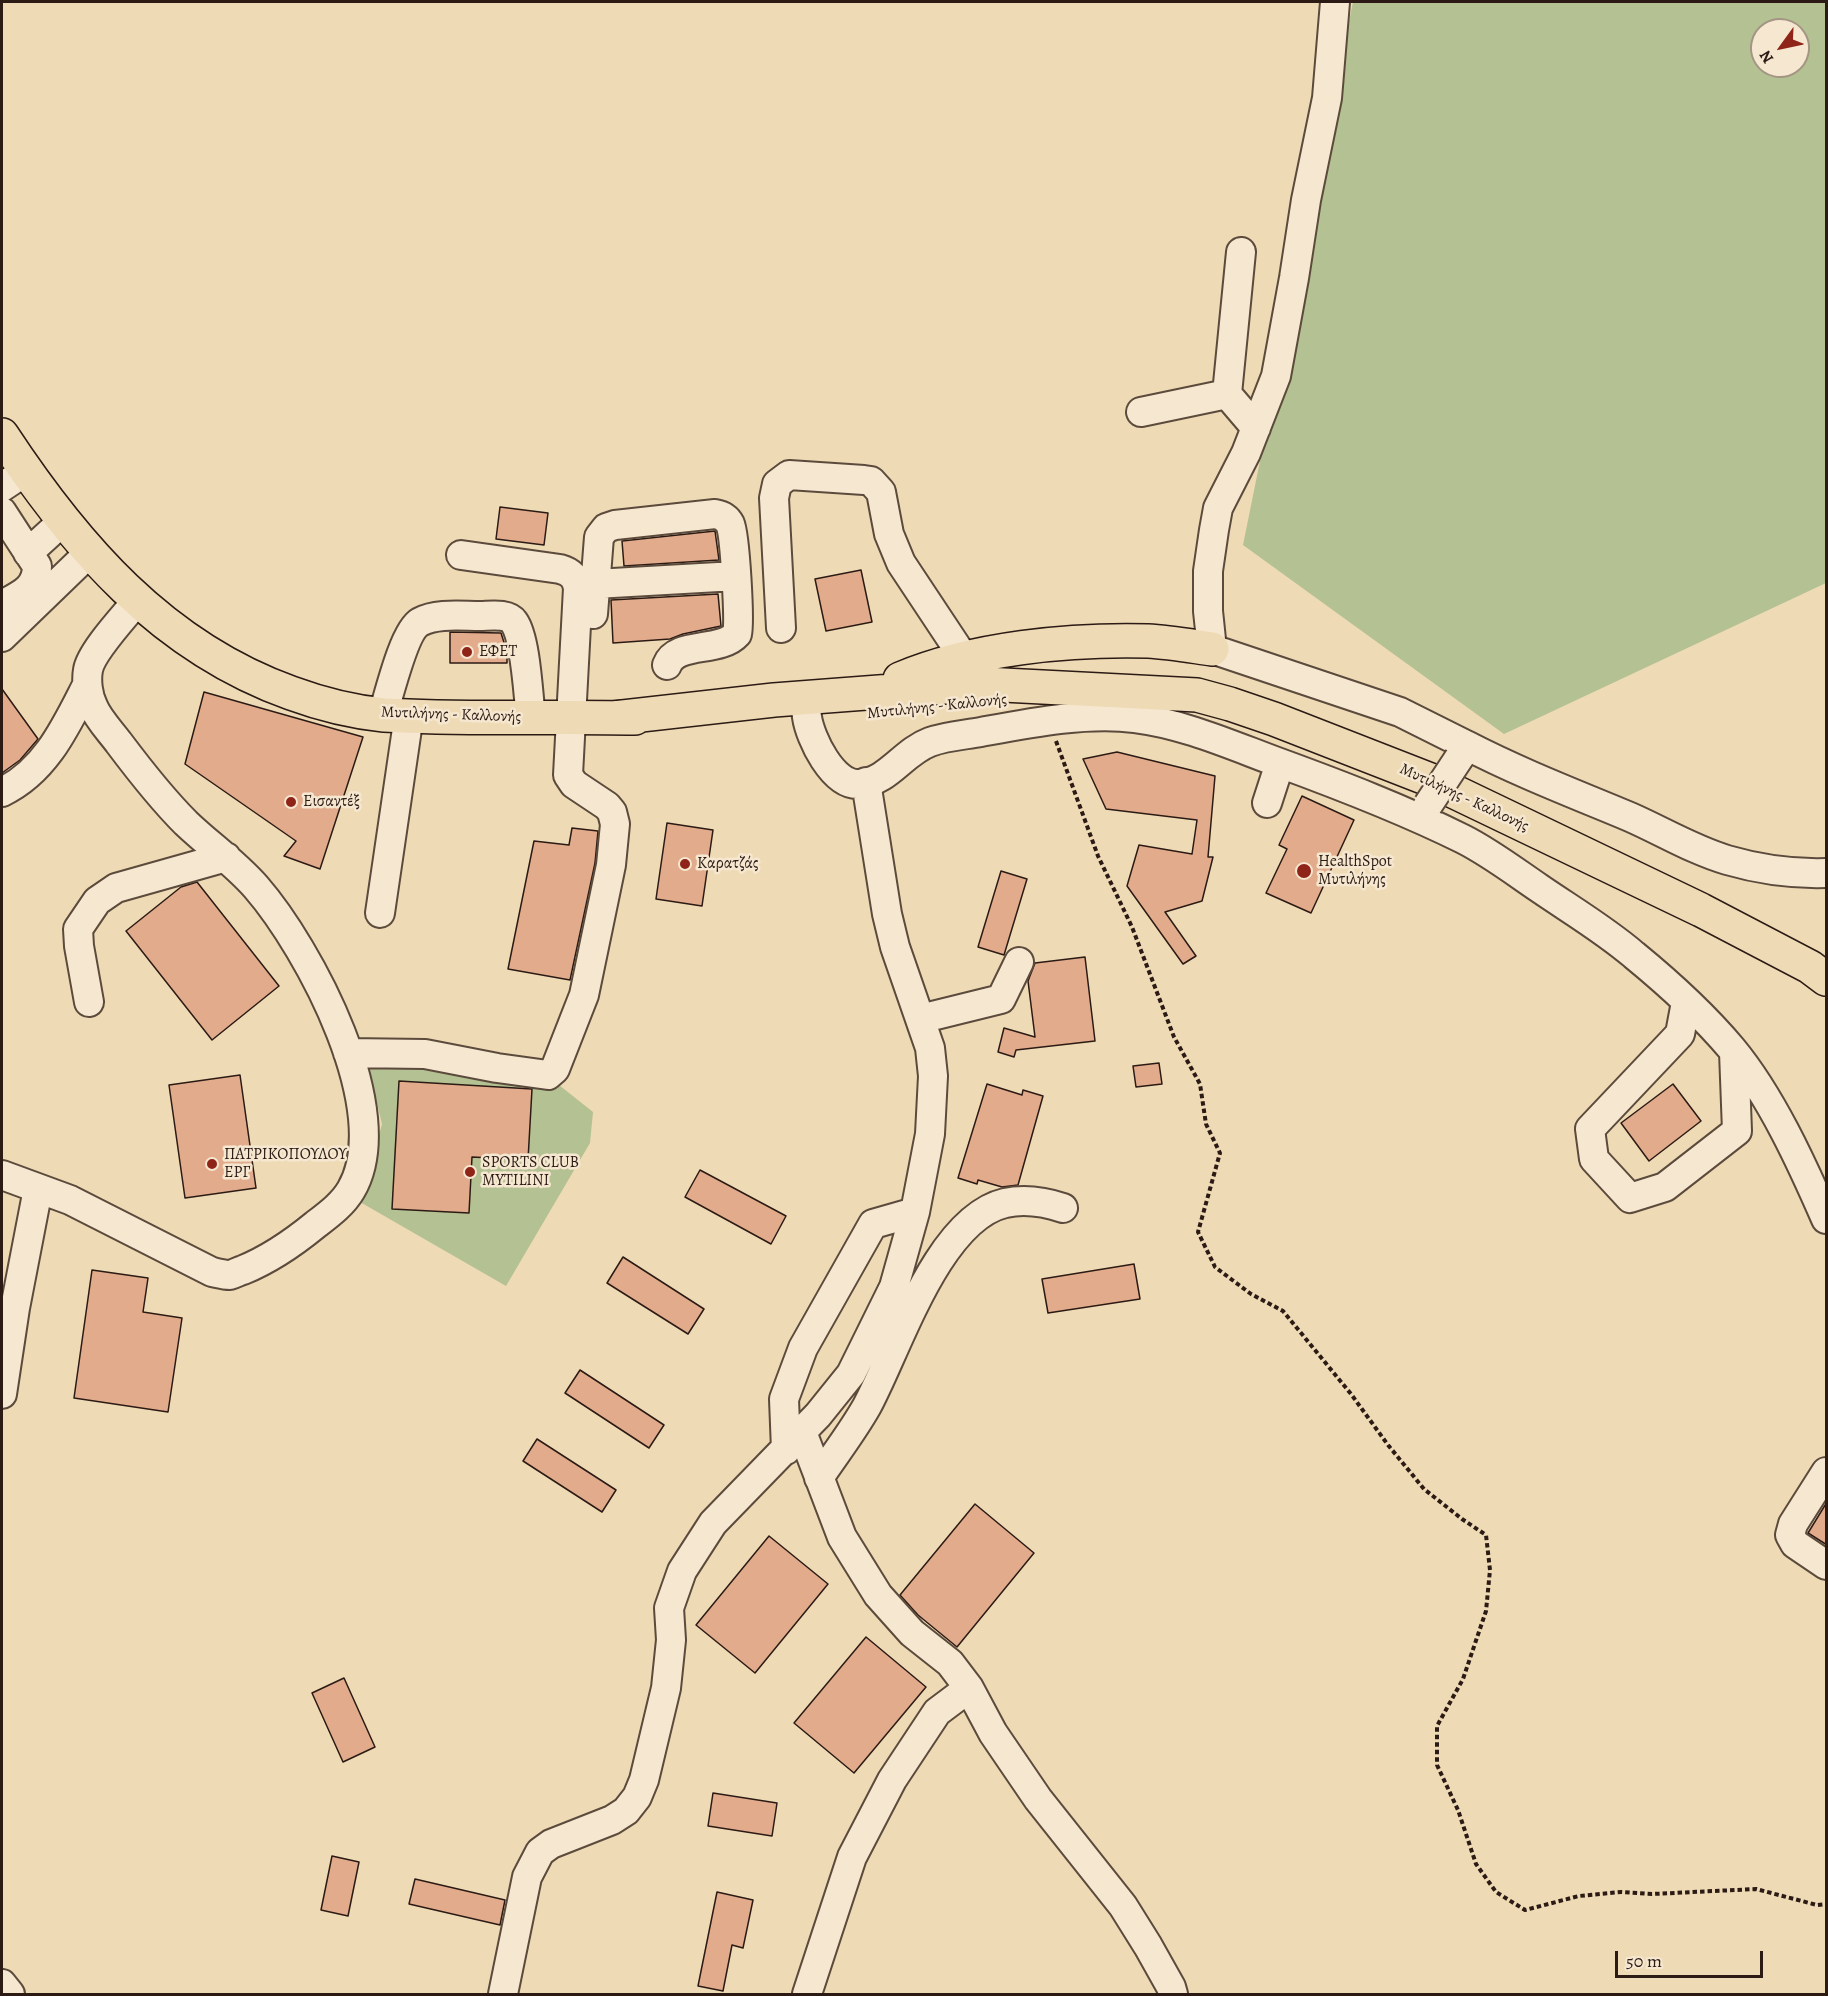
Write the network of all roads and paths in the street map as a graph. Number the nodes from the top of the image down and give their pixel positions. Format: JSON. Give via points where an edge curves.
{"nodes":[{"id":1,"x":1335,"y":2,"type":"edge"},
{"id":2,"x":1241,"y":252,"type":"dead end"},
{"id":3,"x":1227,"y":394,"type":"junction"},
{"id":4,"x":1141,"y":412,"type":"dead end"},
{"id":5,"x":1256,"y":428,"type":"junction"},
{"id":6,"x":2,"y":435,"type":"edge"},
{"id":7,"x":14,"y":479,"type":"edge"},
{"id":8,"x":2,"y":512,"type":"edge"},
{"id":9,"x":63,"y":521,"type":"junction"},
{"id":10,"x":90,"y":552,"type":"junction"},
{"id":11,"x":28,"y":553,"type":"junction"},
{"id":12,"x":460,"y":555,"type":"dead end"},
{"id":13,"x":736,"y":576,"type":"junction"},
{"id":14,"x":595,"y":584,"type":"junction"},
{"id":15,"x":137,"y":601,"type":"junction"},
{"id":16,"x":2,"y":605,"type":"edge"},
{"id":17,"x":781,"y":628,"type":"dead end"},
{"id":18,"x":2,"y":637,"type":"edge"},
{"id":19,"x":1212,"y":649,"type":"junction"},
{"id":20,"x":964,"y":658,"type":"junction"},
{"id":21,"x":667,"y":665,"type":"dead end"},
{"id":22,"x":87,"y":685,"type":"junction"},
{"id":23,"x":1079,"y":689,"type":"junction"},
{"id":24,"x":866,"y":693,"type":"junction"},
{"id":25,"x":815,"y":708,"type":"junction"},
{"id":26,"x":396,"y":715,"type":"junction"},
{"id":27,"x":531,"y":718,"type":"junction"},
{"id":28,"x":590,"y":718,"type":"junction"},
{"id":29,"x":1049,"y":721,"type":"junction"},
{"id":30,"x":1463,"y":752,"type":"junction"},
{"id":31,"x":1280,"y":763,"type":"junction"},
{"id":32,"x":866,"y":782,"type":"junction"},
{"id":33,"x":2,"y":792,"type":"edge"},
{"id":34,"x":1267,"y":803,"type":"dead end"},
{"id":35,"x":1425,"y":812,"type":"junction"},
{"id":36,"x":226,"y":857,"type":"junction"},
{"id":37,"x":1827,"y":873,"type":"edge"},
{"id":38,"x":380,"y":913,"type":"dead end"},
{"id":39,"x":1019,"y":962,"type":"dead end"},
{"id":40,"x":1827,"y":979,"type":"edge"},
{"id":41,"x":89,"y":1002,"type":"dead end"},
{"id":42,"x":1686,"y":1002,"type":"junction"},
{"id":43,"x":920,"y":1018,"type":"junction"},
{"id":44,"x":1734,"y":1052,"type":"junction"},
{"id":45,"x":348,"y":1053,"type":"junction"},
{"id":46,"x":2,"y":1175,"type":"edge"},
{"id":47,"x":38,"y":1189,"type":"junction"},
{"id":48,"x":1063,"y":1209,"type":"dead end"},
{"id":49,"x":915,"y":1212,"type":"junction"},
{"id":50,"x":1827,"y":1219,"type":"edge"},
{"id":51,"x":2,"y":1394,"type":"edge"},
{"id":52,"x":794,"y":1441,"type":"junction"},
{"id":53,"x":1827,"y":1472,"type":"edge"},
{"id":54,"x":819,"y":1478,"type":"junction"},
{"id":55,"x":1827,"y":1565,"type":"edge"},
{"id":56,"x":969,"y":1688,"type":"junction"},
{"id":57,"x":1827,"y":1904,"type":"edge"},
{"id":58,"x":2,"y":1984,"type":"edge"},
{"id":59,"x":10,"y":1995,"type":"edge"},
{"id":60,"x":503,"y":1995,"type":"edge"},
{"id":61,"x":807,"y":1995,"type":"edge"},
{"id":62,"x":1173,"y":1995,"type":"edge"}],
"edges":[{"from":1,"to":5,"type":"street","via":[[1327,98],[1305,200],[1276,376]]},
{"from":2,"to":3,"type":"street"},
{"from":3,"to":4,"type":"street"},
{"from":3,"to":5,"type":"street"},
{"from":5,"to":19,"type":"street","via":[[1218,508],[1208,571]]},
{"from":6,"to":7,"type":"main road","name":"Μυτιλήνης - Καλλονής"},
{"from":7,"to":9,"type":"main road","name":"Μυτιλήνης - Καλλονής"},
{"from":8,"to":11,"type":"street"},
{"from":9,"to":10,"type":"main road","name":"Μυτιλήνης - Καλλονής"},
{"from":9,"to":11,"type":"street"},
{"from":10,"to":15,"type":"main road","name":"Μυτιλήνης - Καλλονής"},
{"from":10,"to":18,"type":"street"},
{"from":11,"to":16,"type":"street","via":[[38,566],[34,583]]},
{"from":12,"to":28,"type":"street","via":[[560,569],[573,575],[578,588]]},
{"from":13,"to":14,"type":"street"},
{"from":13,"to":14,"type":"street","via":[[730,524],[715,514],[606,528],[599,537]]},
{"from":13,"to":21,"type":"street","via":[[737,634],[725,642],[675,654]]},
{"from":14,"to":28,"type":"street"},
{"from":15,"to":22,"type":"street","via":[[92,657]]},
{"from":15,"to":26,"type":"main road","name":"Μυτιλήνης - Καλλονής","via":[[213,657],[267,684],[319,703]]},
{"from":17,"to":20,"type":"street","via":[[774,498],[777,484],[789,475],[871,481],[881,492],[889,534],[901,564]]},
{"from":19,"to":20,"type":"main road","via":[[1149,641],[1080,643]]},
{"from":19,"to":30,"type":"street","via":[[1400,712]]},
{"from":20,"to":24,"type":"main road","via":[[926,668]]},
{"from":22,"to":33,"type":"street","via":[[52,750]]},
{"from":22,"to":36,"type":"street","via":[[93,707],[152,787]]},
{"from":23,"to":24,"type":"main road","name":"Μυτιλήνης - Καλλονής","via":[[984,684]]},
{"from":23,"to":25,"type":"main road","name":"Μυτιλήνης - Καλλονής","via":[[981,705]]},
{"from":23,"to":40,"type":"main road","name":"Μυτιλήνης - Καλλονής","via":[[1197,696],[1296,728],[1439,784],[1701,910]]},
{"from":24,"to":25,"type":"main road","name":"Μυτιλήνης - Καλλονής"},
{"from":25,"to":28,"type":"main road","name":"Μυτιλήνης - Καλλονής"},
{"from":25,"to":32,"type":"street","via":[[822,754],[832,771],[849,783]]},
{"from":26,"to":27,"type":"main road","name":"Μυτιλήνης - Καλλονής"},
{"from":26,"to":27,"type":"street","via":[[408,634],[418,623],[446,616],[505,616],[514,622],[521,639]]},
{"from":26,"to":38,"type":"street"},
{"from":27,"to":28,"type":"main road","name":"Μυτιλήνης - Καλλονής"},
{"from":28,"to":45,"type":"street","via":[[569,778],[612,812],[615,824],[611,865],[584,995],[555,1069],[544,1076],[425,1054]]},
{"from":29,"to":31,"type":"street","via":[[1135,718],[1195,731]]},
{"from":29,"to":32,"type":"street","via":[[930,742],[908,754],[886,774]]},
{"from":29,"to":57,"type":"path","via":[[1098,855],[1132,927],[1174,1037],[1200,1084],[1206,1124],[1220,1153],[1198,1232],[1215,1267],[1251,1294],[1283,1311],[1424,1489],[1486,1535],[1490,1569],[1486,1611],[1463,1679],[1437,1726],[1437,1766],[1458,1810],[1476,1864],[1496,1892],[1525,1910],[1579,1896],[1621,1892],[1756,1889],[1817,1905]]},
{"from":30,"to":35,"type":"street","bridge":true},
{"from":30,"to":37,"type":"street","via":[[1631,817],[1726,860],[1768,869]]},
{"from":31,"to":34,"type":"street"},
{"from":31,"to":35,"type":"street"},
{"from":32,"to":43,"type":"street","via":[[895,947]]},
{"from":35,"to":42,"type":"street","via":[[1634,954]]},
{"from":36,"to":41,"type":"street","via":[[116,888],[98,901],[78,929]]},
{"from":36,"to":45,"type":"street","via":[[258,888],[302,952],[322,988]]},
{"from":39,"to":43,"type":"street","via":[[1001,999]]},
{"from":42,"to":44,"type":"street"},
{"from":42,"to":44,"type":"street","via":[[1680,1034],[1590,1129],[1594,1159],[1630,1198],[1665,1187],[1737,1131]]},
{"from":43,"to":49,"type":"street","via":[[930,1048],[933,1076],[930,1134]]},
{"from":44,"to":50,"type":"street","via":[[1789,1140]]},
{"from":45,"to":47,"type":"street","via":[[364,1122],[365,1144],[351,1190],[333,1211],[305,1233],[250,1267],[230,1275],[212,1272],[70,1200]]},
{"from":46,"to":47,"type":"street"},
{"from":47,"to":51,"type":"street"},
{"from":48,"to":54,"type":"street","via":[[1043,1202],[1004,1203],[986,1212],[955,1238],[932,1271],[867,1406]]},
{"from":49,"to":52,"type":"street","via":[[894,1287],[851,1374]]},
{"from":49,"to":52,"type":"street","via":[[873,1224],[803,1348],[784,1399]]},
{"from":52,"to":54,"type":"street"},
{"from":52,"to":60,"type":"street","via":[[713,1523],[682,1571],[669,1608],[671,1640],[666,1688],[637,1797],[612,1820],[550,1844],[540,1852],[527,1877]]},
{"from":53,"to":55,"type":"street","via":[[1790,1535],[1791,1541]]},
{"from":54,"to":56,"type":"street","via":[[842,1537],[878,1595],[912,1633],[950,1663]]},
{"from":56,"to":61,"type":"street","via":[[937,1712],[892,1780],[852,1857]]},
{"from":56,"to":62,"type":"street","via":[[993,1733],[1038,1798],[1123,1906],[1149,1946]]},
{"from":58,"to":59,"type":"street"}]}
